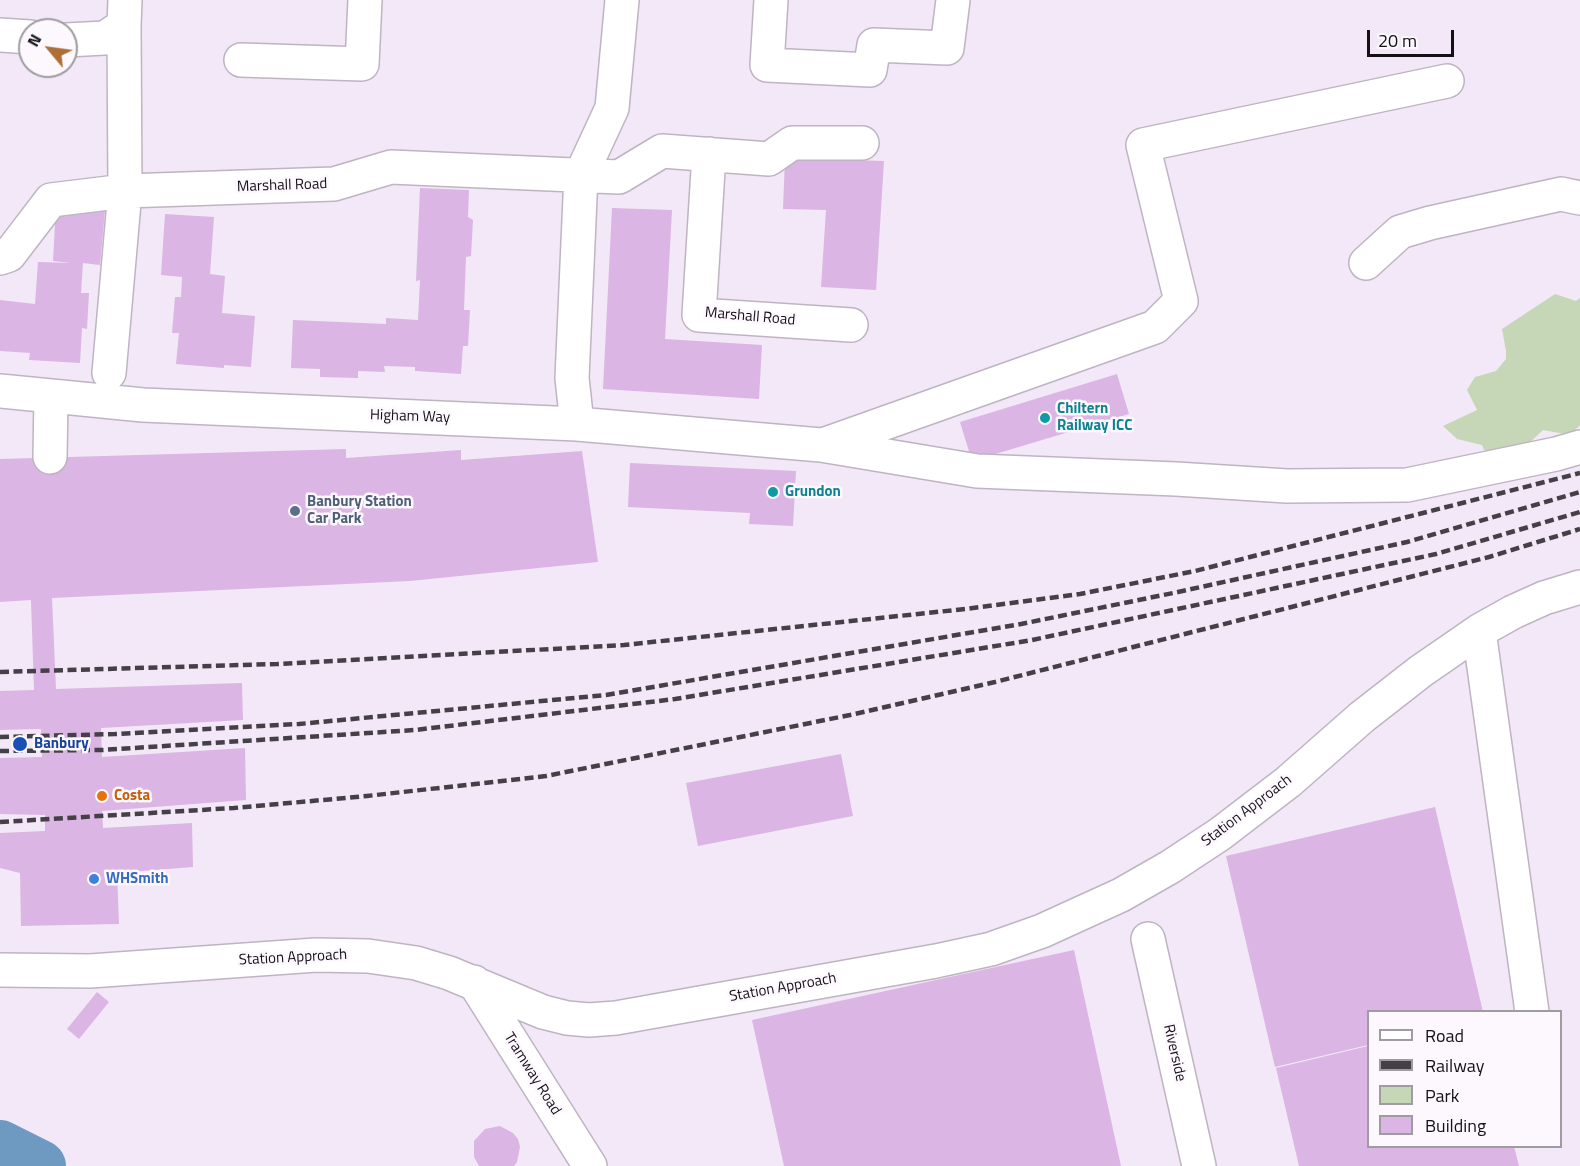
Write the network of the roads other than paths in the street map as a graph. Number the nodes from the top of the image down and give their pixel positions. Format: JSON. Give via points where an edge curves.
{"nodes":[{"id":1,"x":365,"y":0,"type":"edge"},
{"id":2,"x":622,"y":0,"type":"edge"},
{"id":3,"x":771,"y":0,"type":"edge"},
{"id":4,"x":953,"y":0,"type":"edge"},
{"id":5,"x":125,"y":12,"type":"edge"},
{"id":6,"x":0,"y":35,"type":"edge"},
{"id":7,"x":18,"y":37,"type":"edge"},
{"id":8,"x":78,"y":39,"type":"edge"},
{"id":9,"x":241,"y":60,"type":"dead end"},
{"id":10,"x":1447,"y":81,"type":"dead end"},
{"id":11,"x":862,"y":143,"type":"dead end"},
{"id":12,"x":709,"y":154,"type":"junction"},
{"id":13,"x":581,"y":175,"type":"junction"},
{"id":14,"x":125,"y":191,"type":"junction"},
{"id":15,"x":1580,"y":198,"type":"edge"},
{"id":16,"x":0,"y":258,"type":"edge"},
{"id":17,"x":1366,"y":263,"type":"dead end"},
{"id":18,"x":851,"y":325,"type":"dead end"},
{"id":19,"x":109,"y":374,"type":"dead end"},
{"id":20,"x":0,"y":391,"type":"edge"},
{"id":21,"x":51,"y":397,"type":"junction"},
{"id":22,"x":577,"y":424,"type":"junction"},
{"id":23,"x":821,"y":445,"type":"junction"},
{"id":24,"x":1580,"y":447,"type":"edge"},
{"id":25,"x":50,"y":457,"type":"dead end"},
{"id":26,"x":1580,"y":587,"type":"edge"},
{"id":27,"x":1479,"y":631,"type":"junction"},
{"id":28,"x":1148,"y":939,"type":"dead end"},
{"id":29,"x":0,"y":970,"type":"edge"},
{"id":30,"x":474,"y":982,"type":"junction"},
{"id":31,"x":1532,"y":1010,"type":"edge"},
{"id":32,"x":590,"y":1166,"type":"edge"},
{"id":33,"x":1199,"y":1166,"type":"edge"}],
"edges":[{"from":1,"to":9,"type":"street","via":[[362,64]]},
{"from":2,"to":13,"type":"street","via":[[612,108]]},
{"from":3,"to":4,"type":"street","via":[[766,65],[870,70],[874,45],[947,48]]},
{"from":5,"to":8,"type":"street","via":[[105,38]]},
{"from":5,"to":14,"type":"street"},
{"from":6,"to":7,"type":"street"},
{"from":10,"to":23,"type":"street","via":[[1143,145],[1181,301],[1155,327]]},
{"from":11,"to":12,"type":"street","name":"Marshall Road","via":[[792,143],[769,159]]},
{"from":12,"to":13,"type":"street","name":"Marshall Road","via":[[662,151],[619,177]]},
{"from":12,"to":18,"type":"street","name":"Marshall Road","via":[[699,315]]},
{"from":13,"to":14,"type":"street","name":"Marshall Road","via":[[391,167],[368,185]]},
{"from":13,"to":22,"type":"street","via":[[572,378]]},
{"from":14,"to":16,"type":"street","name":"Marshall Road","via":[[51,200],[9,255]]},
{"from":14,"to":19,"type":"street"},
{"from":15,"to":17,"type":"street","via":[[1561,194],[1400,232]]},
{"from":20,"to":21,"type":"street","name":"Higham Way"},
{"from":21,"to":22,"type":"street","name":"Higham Way","via":[[143,405]]},
{"from":21,"to":25,"type":"street"},
{"from":22,"to":23,"type":"street","name":"Higham Way"},
{"from":23,"to":24,"type":"street","name":"Higham Way","via":[[978,471],[1287,486],[1407,485]]},
{"from":26,"to":27,"type":"street","name":"Station Approach","via":[[1544,598]]},
{"from":27,"to":30,"type":"street","name":"Station Approach","via":[[1362,717],[1288,782],[1220,834],[1121,895],[1032,935],[936,961],[589,1020],[543,1012]]},
{"from":27,"to":31,"type":"street"},
{"from":28,"to":33,"type":"street","name":"Riverside"},
{"from":29,"to":30,"type":"street","name":"Station Approach","via":[[110,970],[341,954],[416,963]]},
{"from":30,"to":32,"type":"street","name":"Tramway Road"}]}
